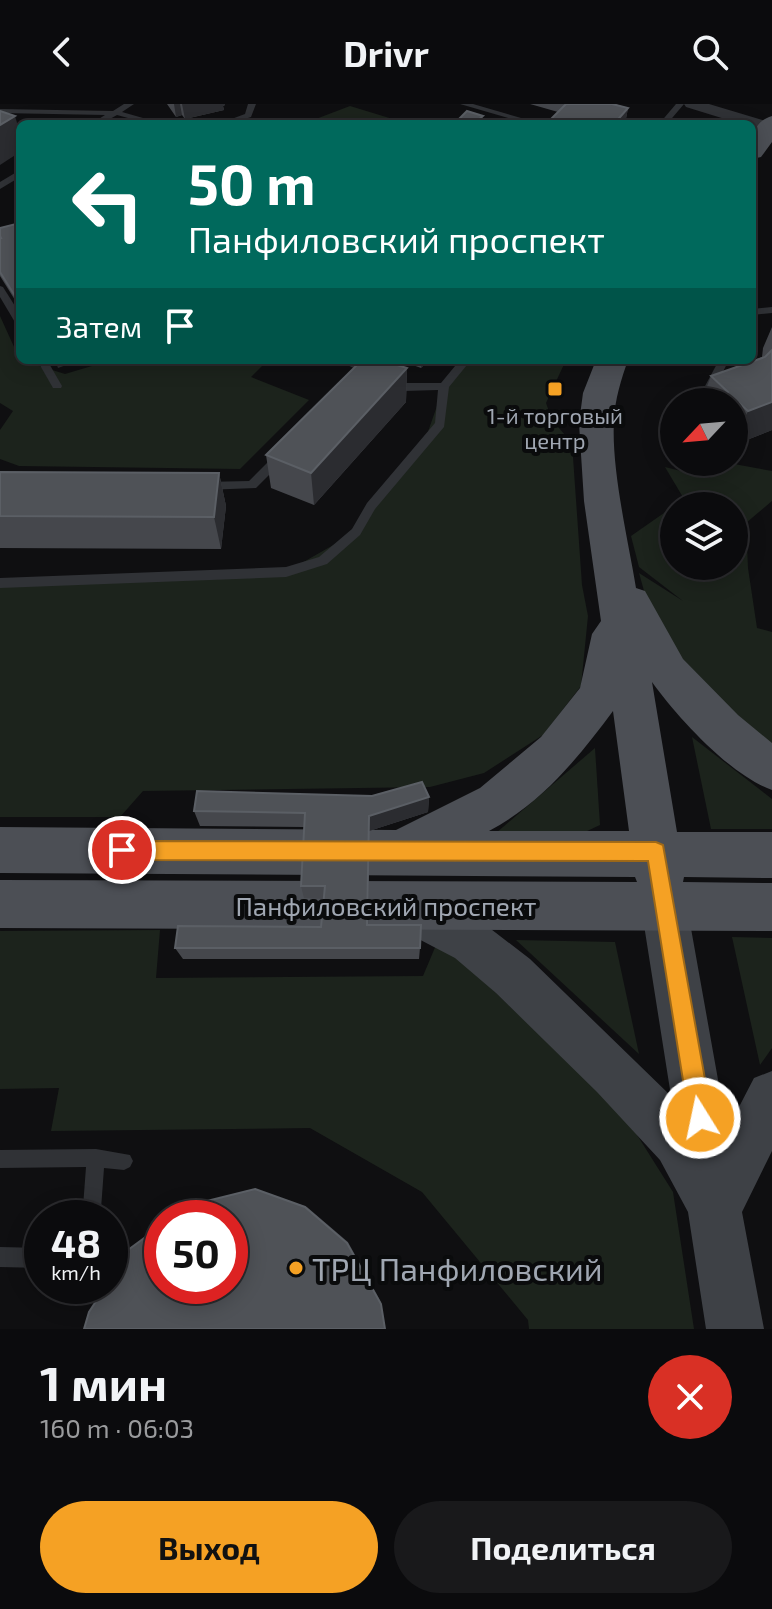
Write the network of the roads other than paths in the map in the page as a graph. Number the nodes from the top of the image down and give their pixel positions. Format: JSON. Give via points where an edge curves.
{"nodes":[{"id":1,"x":130,"y":104,"type":"edge"},
{"id":2,"x":252,"y":104,"type":"edge"},
{"id":3,"x":464,"y":104,"type":"edge"},
{"id":4,"x":680,"y":104,"type":"edge"},
{"id":5,"x":692,"y":104,"type":"edge"},
{"id":6,"x":484,"y":106,"type":"edge"},
{"id":7,"x":0,"y":111,"type":"edge"},
{"id":8,"x":117,"y":113,"type":"junction"},
{"id":9,"x":103,"y":120,"type":"edge"},
{"id":10,"x":144,"y":120,"type":"edge"},
{"id":11,"x":234,"y":120,"type":"edge"},
{"id":12,"x":526,"y":120,"type":"edge"},
{"id":13,"x":666,"y":120,"type":"edge"},
{"id":14,"x":749,"y":120,"type":"edge"},
{"id":15,"x":771,"y":126,"type":"edge"},
{"id":16,"x":756,"y":146,"type":"edge"},
{"id":17,"x":0,"y":289,"type":"edge"},
{"id":18,"x":16,"y":315,"type":"edge"},
{"id":19,"x":44,"y":364,"type":"edge"},
{"id":20,"x":351,"y":364,"type":"edge"},
{"id":21,"x":463,"y":364,"type":"edge"},
{"id":22,"x":611,"y":364,"type":"edge"},
{"id":23,"x":722,"y":364,"type":"edge"},
{"id":24,"x":367,"y":371,"type":"junction"},
{"id":25,"x":356,"y":381,"type":"edge"},
{"id":26,"x":57,"y":386,"type":"dead end"},
{"id":27,"x":444,"y":386,"type":"junction"},
{"id":28,"x":708,"y":388,"type":"edge"},
{"id":29,"x":294,"y":444,"type":"edge"},
{"id":30,"x":189,"y":486,"type":"edge"},
{"id":31,"x":615,"y":571,"type":"junction"},
{"id":32,"x":0,"y":583,"type":"edge"},
{"id":33,"x":772,"y":770,"type":"edge"},
{"id":34,"x":0,"y":850,"type":"edge"},
{"id":35,"x":398,"y":851,"type":"junction"},
{"id":36,"x":656,"y":852,"type":"junction"},
{"id":37,"x":772,"y":855,"type":"edge"},
{"id":38,"x":0,"y":904,"type":"edge"},
{"id":39,"x":402,"y":906,"type":"junction"},
{"id":40,"x":664,"y":906,"type":"junction"},
{"id":41,"x":772,"y":907,"type":"edge"},
{"id":42,"x":772,"y":1096,"type":"edge"},
{"id":43,"x":96,"y":1158,"type":"junction"},
{"id":44,"x":0,"y":1159,"type":"edge"},
{"id":45,"x":124,"y":1161,"type":"dead end"},
{"id":46,"x":93,"y":1200,"type":"edge"},
{"id":47,"x":716,"y":1208,"type":"junction"},
{"id":48,"x":0,"y":1257,"type":"edge"},
{"id":49,"x":24,"y":1258,"type":"edge"},
{"id":50,"x":735,"y":1329,"type":"edge"}],
"edges":[{"from":1,"to":8,"type":"lane"},
{"from":2,"to":11,"type":"lane","via":[[248,115]]},
{"from":3,"to":6,"type":"lane"},
{"from":4,"to":13,"type":"lane"},
{"from":5,"to":14,"type":"street"},
{"from":6,"to":12,"type":"lane"},
{"from":7,"to":8,"type":"lane"},
{"from":8,"to":9,"type":"lane"},
{"from":8,"to":10,"type":"lane"},
{"from":15,"to":16,"type":"main road"},
{"from":17,"to":18,"type":"lane"},
{"from":19,"to":26,"type":"lane"},
{"from":20,"to":24,"type":"lane"},
{"from":21,"to":27,"type":"lane"},
{"from":22,"to":31,"type":"main road","via":[[596,423]]},
{"from":23,"to":28,"type":"lane"},
{"from":24,"to":25,"type":"lane"},
{"from":24,"to":27,"type":"lane","via":[[404,387]]},
{"from":27,"to":32,"type":"lane","via":[[440,424],[371,506],[356,532],[323,561],[286,572]]},
{"from":29,"to":30,"type":"lane","via":[[252,485]]},
{"from":31,"to":33,"type":"main road","via":[[668,672],[722,729]]},
{"from":31,"to":35,"type":"main road","via":[[613,642],[600,695],[565,740],[497,803]]},
{"from":31,"to":36,"type":"main road"},
{"from":34,"to":35,"type":"main road","name":"Панфиловский проспект"},
{"from":35,"to":36,"type":"main road","name":"Панфиловский проспект"},
{"from":36,"to":37,"type":"main road","name":"Панфиловский проспект"},
{"from":36,"to":40,"type":"main road"},
{"from":38,"to":39,"type":"main road","name":"Панфиловский проспект"},
{"from":39,"to":40,"type":"main road","name":"Панфиловский проспект"},
{"from":39,"to":47,"type":"main road","via":[[471,942],[604,1063],[678,1142]]},
{"from":40,"to":41,"type":"main road","name":"Панфиловский проспект"},
{"from":40,"to":47,"type":"main road"},
{"from":42,"to":47,"type":"main road"},
{"from":43,"to":44,"type":"lane"},
{"from":43,"to":45,"type":"lane"},
{"from":43,"to":46,"type":"lane"},
{"from":47,"to":50,"type":"main road"},
{"from":48,"to":49,"type":"lane"}]}
